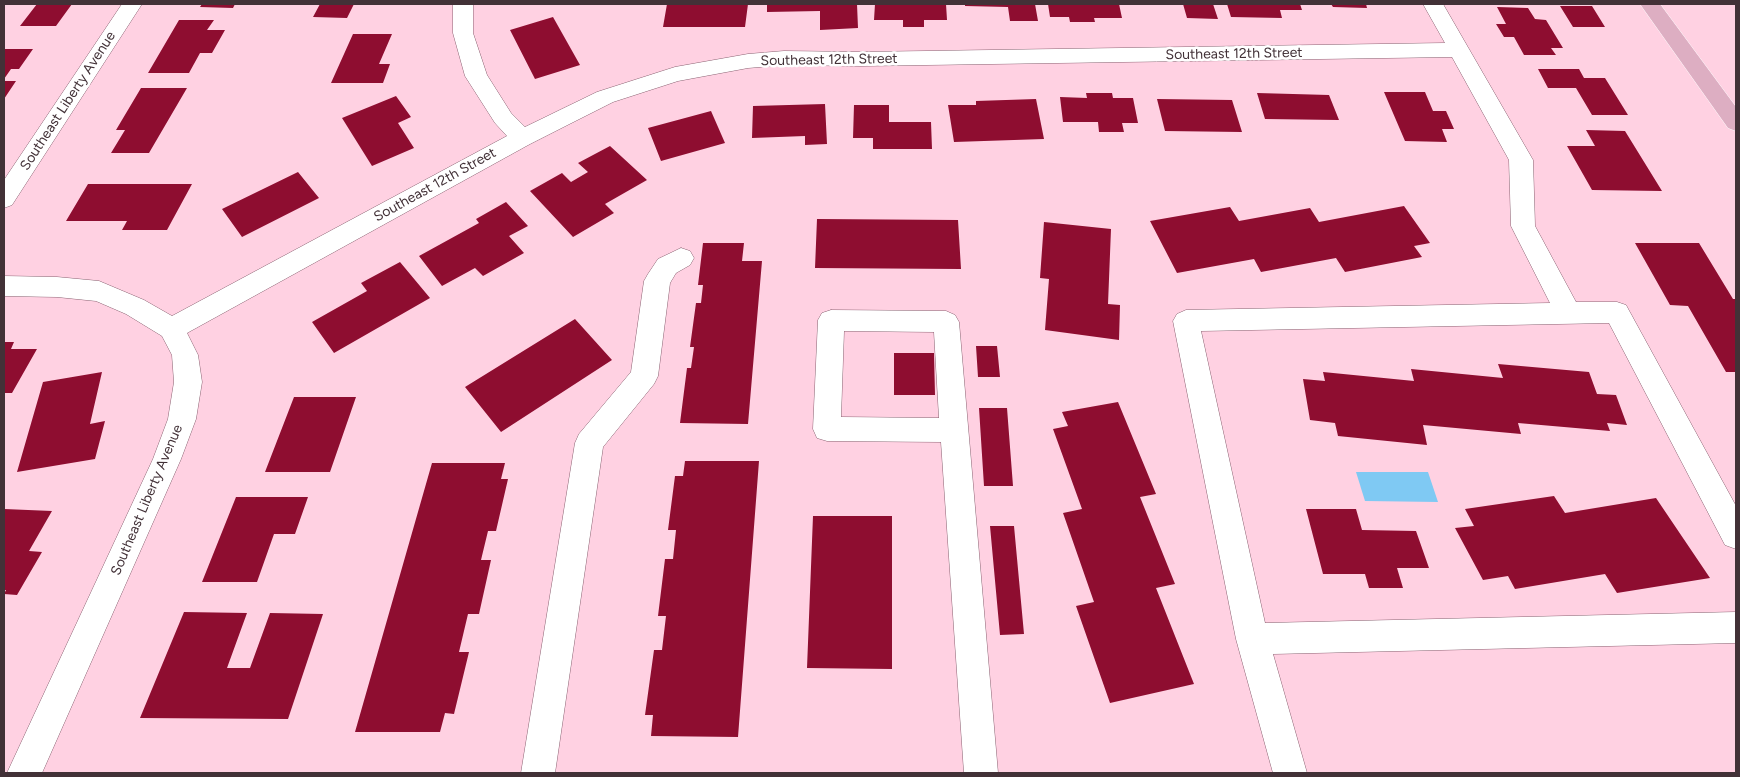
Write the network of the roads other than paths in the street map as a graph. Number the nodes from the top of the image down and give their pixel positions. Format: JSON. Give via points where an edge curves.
{"nodes":[{"id":1,"x":132,"y":4,"type":"edge"},
{"id":2,"x":462,"y":4,"type":"edge"},
{"id":3,"x":1433,"y":4,"type":"edge"},
{"id":4,"x":1650,"y":4,"type":"edge"},
{"id":5,"x":1459,"y":50,"type":"junction"},
{"id":6,"x":1736,"y":123,"type":"edge"},
{"id":7,"x":522,"y":138,"type":"junction"},
{"id":8,"x":4,"y":199,"type":"edge"},
{"id":9,"x":681,"y":258,"type":"dead end"},
{"id":10,"x":4,"y":286,"type":"edge"},
{"id":11,"x":1568,"y":313,"type":"junction"},
{"id":12,"x":172,"y":329,"type":"junction"},
{"id":13,"x":954,"y":430,"type":"junction"},
{"id":14,"x":1736,"y":535,"type":"edge"},
{"id":15,"x":1736,"y":628,"type":"edge"},
{"id":16,"x":1252,"y":639,"type":"junction"},
{"id":17,"x":24,"y":773,"type":"edge"},
{"id":18,"x":538,"y":773,"type":"edge"},
{"id":19,"x":981,"y":773,"type":"edge"},
{"id":20,"x":1290,"y":773,"type":"edge"}],
"edges":[{"from":1,"to":8,"type":"street","name":"Southeast Liberty Avenue"},
{"from":2,"to":7,"type":"street","via":[[463,33],[476,76],[503,118]]},
{"from":3,"to":5,"type":"street"},
{"from":4,"to":6,"type":"main road"},
{"from":5,"to":7,"type":"street","name":"Southeast 12th Street","via":[[748,61],[639,84]]},
{"from":5,"to":11,"type":"street","via":[[1521,160],[1524,226]]},
{"from":7,"to":12,"type":"street","name":"Southeast 12th Street"},
{"from":9,"to":18,"type":"street","via":[[667,266],[657,280],[644,376],[589,443]]},
{"from":10,"to":12,"type":"street","via":[[99,292],[135,307]]},
{"from":11,"to":14,"type":"street","via":[[1617,312]]},
{"from":11,"to":16,"type":"street","via":[[1186,321]]},
{"from":12,"to":17,"type":"street","name":"Southeast Liberty Avenue","via":[[185,355],[188,382],[182,419],[167,459]]},
{"from":13,"to":13,"type":"street","via":[[946,322],[831,320],[827,429]]},
{"from":13,"to":19,"type":"street"},
{"from":15,"to":16,"type":"street"},
{"from":16,"to":20,"type":"street"}]}
